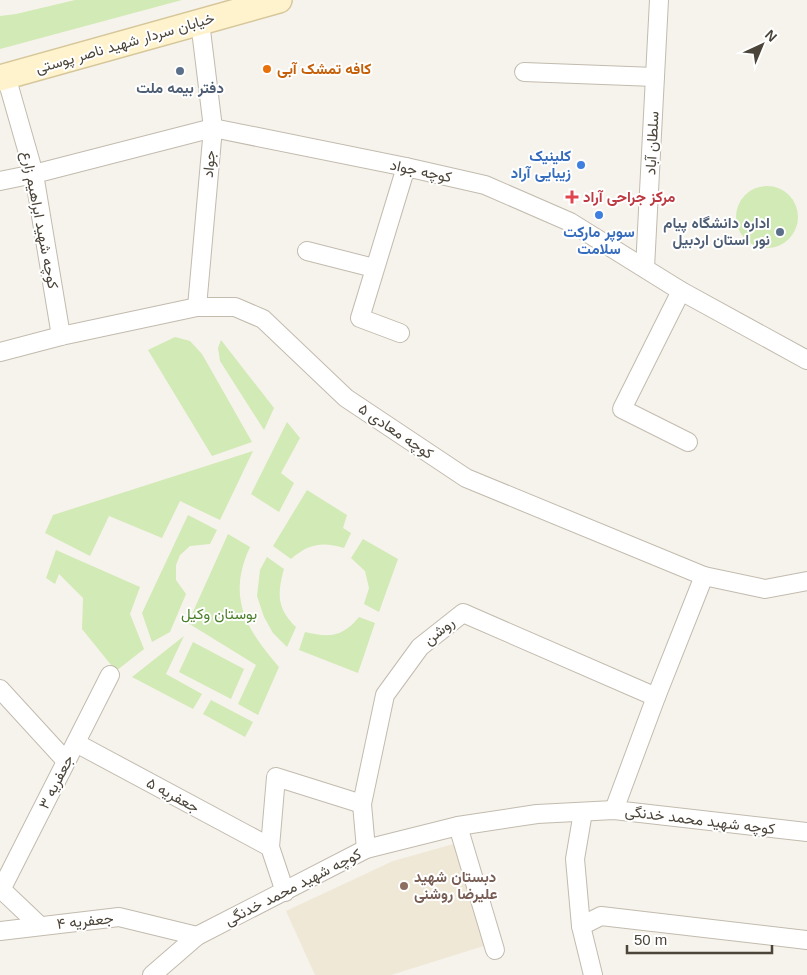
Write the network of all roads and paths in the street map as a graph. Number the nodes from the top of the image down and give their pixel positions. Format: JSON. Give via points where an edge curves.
{"nodes":[{"id":1,"x":279,"y":0,"type":"edge"},
{"id":2,"x":659,"y":0,"type":"edge"},
{"id":3,"x":200,"y":22,"type":"junction"},
{"id":4,"x":524,"y":72,"type":"dead end"},
{"id":5,"x":3,"y":77,"type":"edge"},
{"id":6,"x":655,"y":77,"type":"junction"},
{"id":7,"x":212,"y":128,"type":"junction"},
{"id":8,"x":406,"y":167,"type":"junction"},
{"id":9,"x":34,"y":174,"type":"junction"},
{"id":10,"x":0,"y":181,"type":"edge"},
{"id":11,"x":307,"y":251,"type":"dead end"},
{"id":12,"x":374,"y":268,"type":"junction"},
{"id":13,"x":645,"y":268,"type":"junction"},
{"id":14,"x":681,"y":291,"type":"junction"},
{"id":15,"x":197,"y":306,"type":"junction"},
{"id":16,"x":400,"y":334,"type":"dead end"},
{"id":17,"x":61,"y":336,"type":"junction"},
{"id":18,"x":0,"y":352,"type":"edge"},
{"id":19,"x":807,"y":360,"type":"edge"},
{"id":20,"x":688,"y":442,"type":"dead end"},
{"id":21,"x":704,"y":576,"type":"junction"},
{"id":22,"x":807,"y":581,"type":"edge"},
{"id":23,"x":110,"y":675,"type":"dead end"},
{"id":24,"x":0,"y":690,"type":"edge"},
{"id":25,"x":656,"y":697,"type":"junction"},
{"id":26,"x":76,"y":743,"type":"junction"},
{"id":27,"x":66,"y":761,"type":"junction"},
{"id":28,"x":362,"y":804,"type":"junction"},
{"id":29,"x":614,"y":810,"type":"junction"},
{"id":30,"x":583,"y":812,"type":"junction"},
{"id":31,"x":458,"y":826,"type":"junction"},
{"id":32,"x":807,"y":832,"type":"edge"},
{"id":33,"x":270,"y":846,"type":"junction"},
{"id":34,"x":366,"y":850,"type":"junction"},
{"id":35,"x":1,"y":889,"type":"edge"},
{"id":36,"x":285,"y":892,"type":"junction"},
{"id":37,"x":40,"y":926,"type":"junction"},
{"id":38,"x":581,"y":926,"type":"junction"},
{"id":39,"x":0,"y":931,"type":"edge"},
{"id":40,"x":197,"y":936,"type":"junction"},
{"id":41,"x":807,"y":940,"type":"edge"},
{"id":42,"x":496,"y":950,"type":"dead end"},
{"id":43,"x":152,"y":975,"type":"edge"},
{"id":44,"x":593,"y":975,"type":"edge"}],
"edges":[{"from":1,"to":3,"type":"main road","name":"خیابان سردار شهید ناصر پوستی"},
{"from":2,"to":6,"type":"street","name":"سلطان آباد"},
{"from":3,"to":5,"type":"main road","name":"خیابان سردار شهید ناصر پوستی"},
{"from":3,"to":7,"type":"street","name":"جواد"},
{"from":4,"to":6,"type":"street"},
{"from":5,"to":9,"type":"street","name":"کوچه شهید ابراهیم زارع"},
{"from":6,"to":13,"type":"street","name":"سلطان آباد"},
{"from":7,"to":8,"type":"street","name":"کوچه جواد"},
{"from":7,"to":9,"type":"street","name":"کوچه جواد"},
{"from":7,"to":15,"type":"street","name":"جواد"},
{"from":8,"to":12,"type":"street"},
{"from":8,"to":13,"type":"street","name":"کوچه جواد","via":[[484,185],[570,222]]},
{"from":9,"to":10,"type":"street","name":"کوچه جواد"},
{"from":9,"to":17,"type":"street","name":"کوچه شهید ابراهیم زارع"},
{"from":11,"to":12,"type":"street"},
{"from":12,"to":16,"type":"street","via":[[360,318]]},
{"from":13,"to":14,"type":"street","name":"کوچه جواد"},
{"from":14,"to":19,"type":"street","name":"کوچه جواد"},
{"from":14,"to":20,"type":"street","via":[[622,409]]},
{"from":15,"to":17,"type":"street","name":"کوچه معادی ۵"},
{"from":15,"to":21,"type":"street","name":"کوچه معادی ۵","via":[[235,306],[263,318],[346,398],[466,478]]},
{"from":17,"to":18,"type":"street","name":"کوچه معادی ۵"},
{"from":21,"to":22,"type":"street","name":"کوچه معادی ۵","via":[[765,589]]},
{"from":21,"to":25,"type":"street"},
{"from":23,"to":26,"type":"street","name":"جعفریه ۳"},
{"from":24,"to":27,"type":"street"},
{"from":25,"to":28,"type":"street","name":"روشن","via":[[463,613],[420,647],[385,695]]},
{"from":25,"to":29,"type":"street"},
{"from":26,"to":27,"type":"street","name":"جعفریه ۳"},
{"from":26,"to":33,"type":"street","name":"جعفریه ۵"},
{"from":27,"to":35,"type":"street","name":"جعفریه ۳"},
{"from":28,"to":33,"type":"street","via":[[276,777]]},
{"from":28,"to":34,"type":"street","name":"روشن"},
{"from":29,"to":30,"type":"street","name":"کوچه شهید محمد خدنگی"},
{"from":29,"to":32,"type":"street","name":"کوچه شهید محمد خدنگی"},
{"from":30,"to":31,"type":"street","name":"کوچه شهید محمد خدنگی","via":[[536,814]]},
{"from":30,"to":38,"type":"street","via":[[575,859]]},
{"from":31,"to":34,"type":"street","name":"کوچه شهید محمد خدنگی"},
{"from":31,"to":42,"type":"street"},
{"from":33,"to":36,"type":"street"},
{"from":34,"to":36,"type":"street","name":"کوچه شهید محمد خدنگی"},
{"from":35,"to":37,"type":"street"},
{"from":36,"to":40,"type":"street","name":"کوچه شهید محمد خدنگی"},
{"from":37,"to":39,"type":"street","name":"جعفریه ۴"},
{"from":37,"to":40,"type":"street","name":"جعفریه ۴","via":[[119,918]]},
{"from":38,"to":41,"type":"street","via":[[601,916]]},
{"from":38,"to":44,"type":"street"},
{"from":40,"to":43,"type":"street","name":"کوچه شهید محمد خدنگی"}]}
